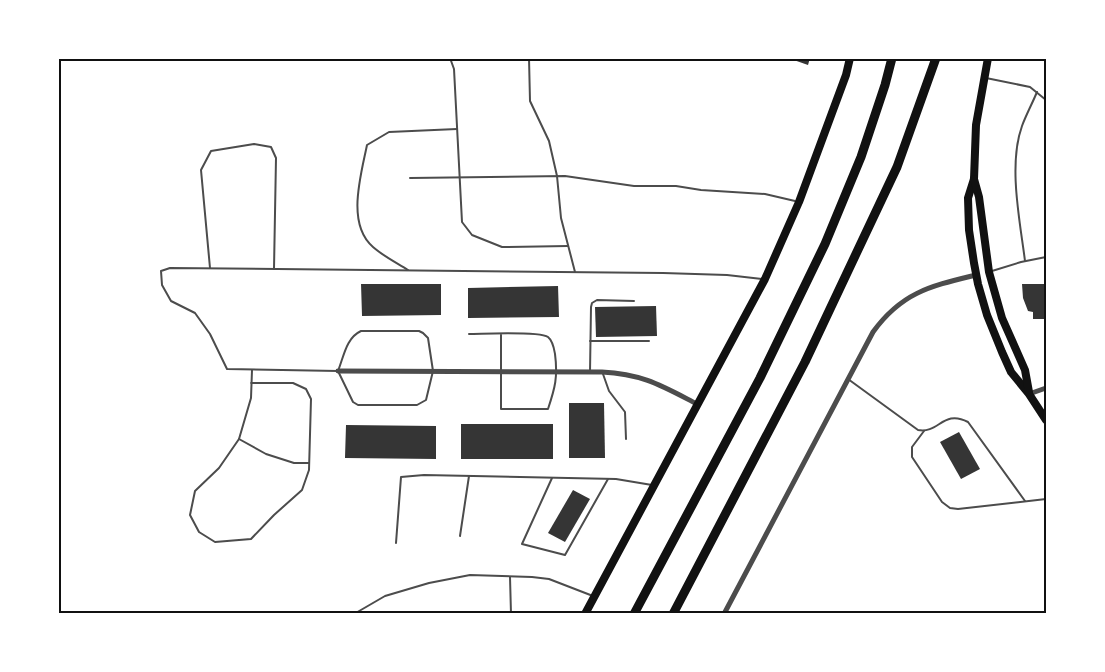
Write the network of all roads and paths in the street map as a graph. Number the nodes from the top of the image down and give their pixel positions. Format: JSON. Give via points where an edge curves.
{"nodes":[{"id":1,"x":450,"y":58,"type":"edge"},
{"id":2,"x":529,"y":58,"type":"edge"},
{"id":3,"x":840,"y":58,"type":"edge"},
{"id":4,"x":892,"y":58,"type":"edge"},
{"id":5,"x":936,"y":58,"type":"edge"},
{"id":6,"x":988,"y":58,"type":"edge"},
{"id":7,"x":850,"y":59,"type":"edge"},
{"id":8,"x":984,"y":77,"type":"junction"},
{"id":9,"x":1037,"y":92,"type":"junction"},
{"id":10,"x":1047,"y":100,"type":"edge"},
{"id":11,"x":457,"y":129,"type":"junction"},
{"id":12,"x":556,"y":176,"type":"junction"},
{"id":13,"x":459,"y":177,"type":"junction"},
{"id":14,"x":410,"y":178,"type":"dead end"},
{"id":15,"x":974,"y":179,"type":"junction"},
{"id":16,"x":799,"y":202,"type":"junction"},
{"id":17,"x":568,"y":246,"type":"junction"},
{"id":18,"x":1047,"y":257,"type":"edge"},
{"id":19,"x":1025,"y":261,"type":"junction"},
{"id":20,"x":210,"y":268,"type":"junction"},
{"id":21,"x":274,"y":269,"type":"junction"},
{"id":22,"x":408,"y":270,"type":"junction"},
{"id":23,"x":575,"y":272,"type":"junction"},
{"id":24,"x":989,"y":272,"type":"junction"},
{"id":25,"x":976,"y":275,"type":"junction"},
{"id":26,"x":765,"y":279,"type":"junction"},
{"id":27,"x":634,"y":301,"type":"dead end"},
{"id":28,"x":469,"y":334,"type":"dead end"},
{"id":29,"x":501,"y":334,"type":"junction"},
{"id":30,"x":590,"y":340,"type":"junction"},
{"id":31,"x":649,"y":341,"type":"dead end"},
{"id":32,"x":252,"y":370,"type":"junction"},
{"id":33,"x":338,"y":371,"type":"junction"},
{"id":34,"x":433,"y":371,"type":"junction"},
{"id":35,"x":501,"y":371,"type":"junction"},
{"id":36,"x":557,"y":371,"type":"junction"},
{"id":37,"x":590,"y":372,"type":"junction"},
{"id":38,"x":602,"y":372,"type":"junction"},
{"id":39,"x":848,"y":379,"type":"junction"},
{"id":40,"x":251,"y":383,"type":"junction"},
{"id":41,"x":1047,"y":388,"type":"edge"},
{"id":42,"x":1029,"y":394,"type":"junction"},
{"id":43,"x":697,"y":404,"type":"junction"},
{"id":44,"x":1047,"y":420,"type":"edge"},
{"id":45,"x":924,"y":431,"type":"junction"},
{"id":46,"x":239,"y":439,"type":"junction"},
{"id":47,"x":626,"y":439,"type":"dead end"},
{"id":48,"x":309,"y":462,"type":"junction"},
{"id":49,"x":469,"y":476,"type":"junction"},
{"id":50,"x":552,"y":478,"type":"junction"},
{"id":51,"x":608,"y":479,"type":"junction"},
{"id":52,"x":653,"y":485,"type":"junction"},
{"id":53,"x":1047,"y":499,"type":"edge"},
{"id":54,"x":1025,"y":501,"type":"junction"},
{"id":55,"x":460,"y":536,"type":"dead end"},
{"id":56,"x":396,"y":543,"type":"dead end"},
{"id":57,"x":510,"y":576,"type":"junction"},
{"id":58,"x":595,"y":597,"type":"junction"},
{"id":59,"x":354,"y":614,"type":"edge"},
{"id":60,"x":511,"y":614,"type":"edge"},
{"id":61,"x":585,"y":614,"type":"edge"},
{"id":62,"x":634,"y":614,"type":"edge"},
{"id":63,"x":673,"y":614,"type":"edge"},
{"id":64,"x":724,"y":614,"type":"edge"}],
"edges":[{"from":1,"to":11,"type":"lane"},
{"from":2,"to":12,"type":"lane","via":[[530,101],[549,141]]},
{"from":3,"to":7,"type":"lane"},
{"from":4,"to":62,"type":"highway","via":[[861,157],[825,244],[760,378]]},
{"from":5,"to":63,"type":"highway","via":[[882,200],[805,362]]},
{"from":6,"to":8,"type":"main road"},
{"from":7,"to":16,"type":"main road"},
{"from":8,"to":9,"type":"lane"},
{"from":8,"to":15,"type":"main road","via":[[976,125]]},
{"from":9,"to":10,"type":"lane"},
{"from":9,"to":19,"type":"lane","via":[[1021,127],[1015,159]]},
{"from":11,"to":13,"type":"lane"},
{"from":11,"to":22,"type":"lane","via":[[389,132],[368,145],[357,194],[360,229],[372,247]]},
{"from":12,"to":13,"type":"lane"},
{"from":12,"to":16,"type":"lane","via":[[765,195]]},
{"from":12,"to":17,"type":"lane"},
{"from":13,"to":14,"type":"lane"},
{"from":13,"to":17,"type":"lane","via":[[462,222],[472,235],[502,247]]},
{"from":15,"to":24,"type":"main road"},
{"from":15,"to":25,"type":"main road","via":[[968,205]]},
{"from":16,"to":26,"type":"main road"},
{"from":17,"to":23,"type":"lane"},
{"from":18,"to":19,"type":"lane"},
{"from":19,"to":24,"type":"lane"},
{"from":20,"to":21,"type":"lane"},
{"from":20,"to":21,"type":"lane","via":[[201,170],[211,151],[254,144],[271,147],[276,158]]},
{"from":20,"to":32,"type":"lane","via":[[161,271],[162,285],[171,301],[195,313],[227,369]]},
{"from":21,"to":22,"type":"lane"},
{"from":22,"to":23,"type":"lane"},
{"from":23,"to":26,"type":"lane"},
{"from":24,"to":42,"type":"main road"},
{"from":25,"to":39,"type":"street","via":[[905,299],[882,319]]},
{"from":25,"to":42,"type":"main road","via":[[1002,352],[1011,372]]},
{"from":26,"to":43,"type":"main road"},
{"from":27,"to":30,"type":"lane","via":[[592,303]]},
{"from":28,"to":29,"type":"lane"},
{"from":29,"to":35,"type":"lane"},
{"from":29,"to":36,"type":"lane","via":[[536,334],[550,339]]},
{"from":30,"to":31,"type":"lane"},
{"from":30,"to":37,"type":"lane"},
{"from":32,"to":33,"type":"lane"},
{"from":32,"to":40,"type":"lane"},
{"from":33,"to":34,"type":"street"},
{"from":33,"to":34,"type":"lane","via":[[352,402],[358,405],[417,405],[426,400]]},
{"from":33,"to":34,"type":"lane","via":[[350,340],[361,331],[423,333],[428,338]]},
{"from":34,"to":35,"type":"street"},
{"from":35,"to":36,"type":"street"},
{"from":35,"to":36,"type":"lane","via":[[501,409],[548,409]]},
{"from":36,"to":37,"type":"street"},
{"from":37,"to":38,"type":"street"},
{"from":38,"to":43,"type":"street","via":[[639,376]]},
{"from":38,"to":47,"type":"lane","via":[[609,391],[625,412]]},
{"from":39,"to":45,"type":"lane"},
{"from":39,"to":64,"type":"street"},
{"from":40,"to":46,"type":"lane","via":[[251,398]]},
{"from":40,"to":48,"type":"lane","via":[[293,383],[306,389],[311,399]]},
{"from":41,"to":42,"type":"street"},
{"from":42,"to":44,"type":"main road"},
{"from":43,"to":52,"type":"main road"},
{"from":45,"to":54,"type":"lane","via":[[950,418],[968,422]]},
{"from":45,"to":54,"type":"lane","via":[[912,447],[912,457],[950,508]]},
{"from":46,"to":48,"type":"lane","via":[[266,454],[294,463]]},
{"from":46,"to":48,"type":"lane","via":[[219,468],[195,491],[190,515],[199,532],[215,542],[251,539],[302,490]]},
{"from":49,"to":50,"type":"lane"},
{"from":49,"to":55,"type":"lane"},
{"from":49,"to":56,"type":"lane","via":[[401,477]]},
{"from":50,"to":51,"type":"lane"},
{"from":50,"to":51,"type":"lane","via":[[522,544],[565,555]]},
{"from":51,"to":52,"type":"lane"},
{"from":52,"to":58,"type":"main road"},
{"from":53,"to":54,"type":"lane"},
{"from":57,"to":58,"type":"lane","via":[[549,579]]},
{"from":57,"to":59,"type":"lane","via":[[470,575],[429,583],[385,596]]},
{"from":57,"to":60,"type":"lane"},
{"from":58,"to":61,"type":"main road"}]}
